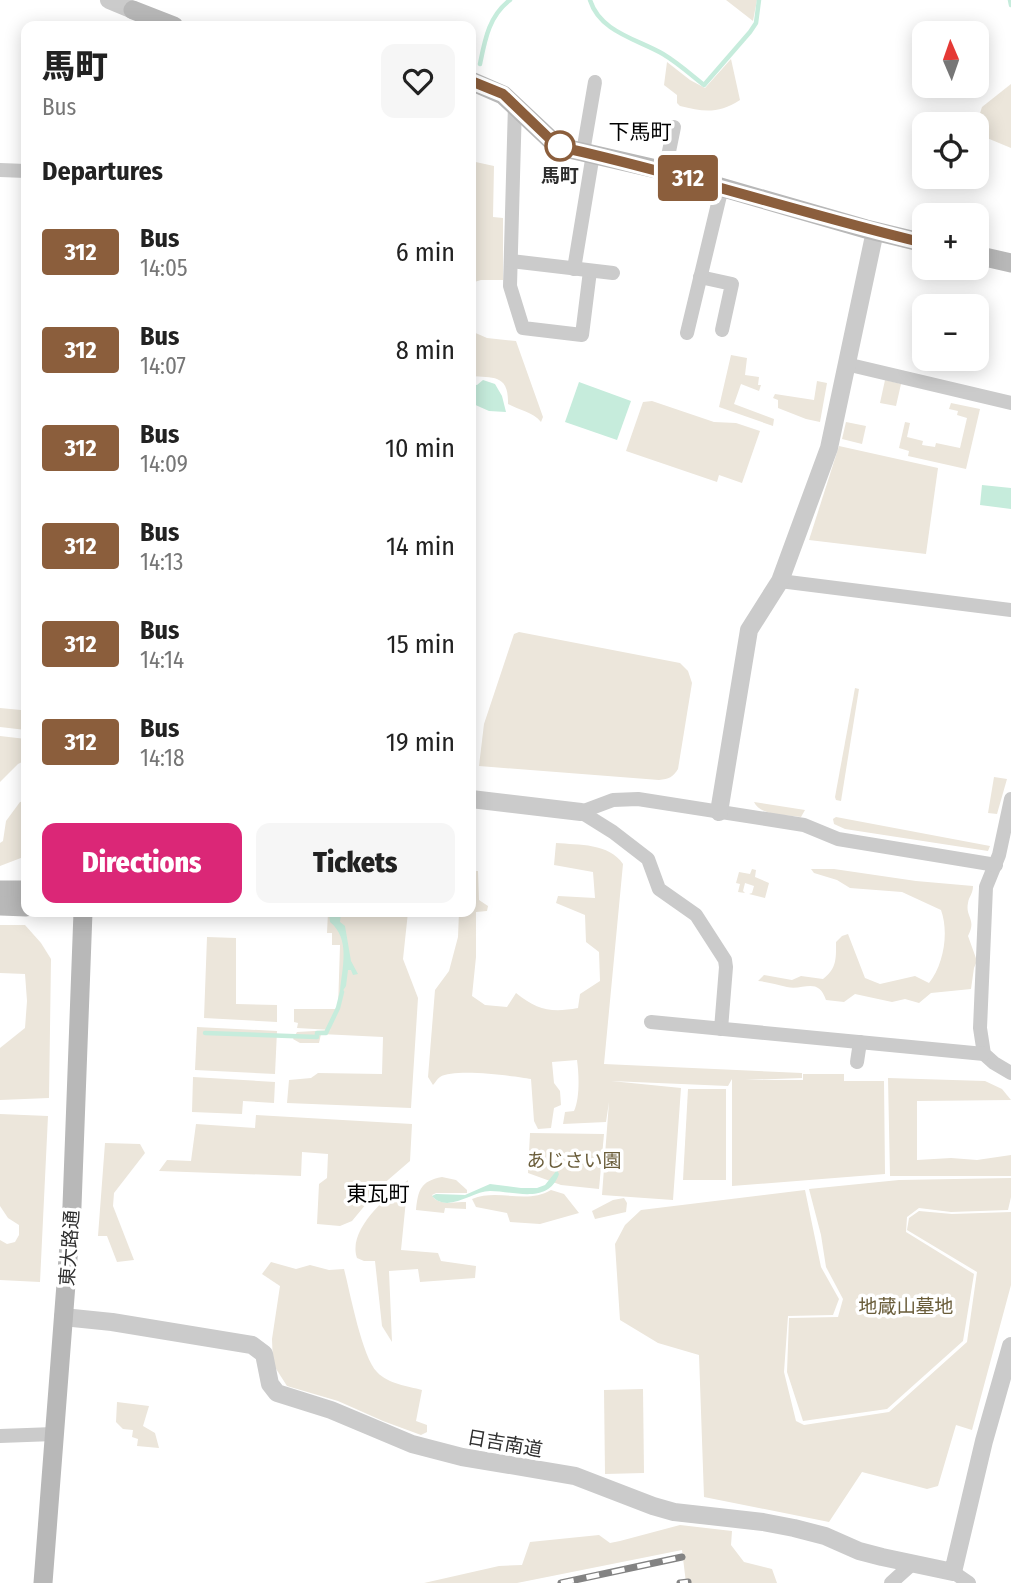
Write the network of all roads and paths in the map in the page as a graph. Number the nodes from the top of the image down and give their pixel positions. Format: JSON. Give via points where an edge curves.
{"nodes":[{"id":1,"x":109,"y":0,"type":"edge"},
{"id":2,"x":133,"y":12,"type":"edge"},
{"id":3,"x":159,"y":21,"type":"edge"},
{"id":4,"x":476,"y":82,"type":"edge"},
{"id":5,"x":595,"y":82,"type":"dead end"},
{"id":6,"x":515,"y":104,"type":"junction"},
{"id":7,"x":674,"y":127,"type":"dead end"},
{"id":8,"x":588,"y":153,"type":"junction"},
{"id":9,"x":0,"y":170,"type":"edge"},
{"id":10,"x":21,"y":171,"type":"edge"},
{"id":11,"x":664,"y":171,"type":"junction"},
{"id":12,"x":722,"y":187,"type":"junction"},
{"id":13,"x":875,"y":231,"type":"junction"},
{"id":14,"x":912,"y":240,"type":"edge"},
{"id":15,"x":989,"y":258,"type":"edge"},
{"id":16,"x":511,"y":261,"type":"junction"},
{"id":17,"x":1011,"y":263,"type":"edge"},
{"id":18,"x":574,"y":269,"type":"junction"},
{"id":19,"x":590,"y":271,"type":"junction"},
{"id":20,"x":613,"y":273,"type":"dead end"},
{"id":21,"x":700,"y":277,"type":"junction"},
{"id":22,"x":722,"y":330,"type":"dead end"},
{"id":23,"x":687,"y":333,"type":"dead end"},
{"id":24,"x":846,"y":364,"type":"junction"},
{"id":25,"x":1011,"y":403,"type":"edge"},
{"id":26,"x":780,"y":581,"type":"junction"},
{"id":27,"x":1011,"y":610,"type":"edge"},
{"id":28,"x":476,"y":800,"type":"edge"},
{"id":29,"x":1011,"y":800,"type":"edge"},
{"id":30,"x":581,"y":812,"type":"junction"},
{"id":31,"x":719,"y":812,"type":"junction"},
{"id":32,"x":1008,"y":830,"type":"edge"},
{"id":33,"x":996,"y":865,"type":"junction"},
{"id":34,"x":0,"y":890,"type":"edge"},
{"id":35,"x":21,"y":890,"type":"edge"},
{"id":36,"x":0,"y":906,"type":"edge"},
{"id":37,"x":21,"y":907,"type":"edge"},
{"id":38,"x":83,"y":917,"type":"edge"},
{"id":39,"x":651,"y":1022,"type":"dead end"},
{"id":40,"x":721,"y":1029,"type":"junction"},
{"id":41,"x":860,"y":1042,"type":"junction"},
{"id":42,"x":984,"y":1054,"type":"junction"},
{"id":43,"x":858,"y":1062,"type":"dead end"},
{"id":44,"x":1011,"y":1073,"type":"edge"},
{"id":45,"x":63,"y":1317,"type":"junction"},
{"id":46,"x":1011,"y":1346,"type":"edge"},
{"id":47,"x":54,"y":1434,"type":"junction"},
{"id":48,"x":0,"y":1436,"type":"edge"},
{"id":49,"x":912,"y":1564,"type":"junction"},
{"id":50,"x":953,"y":1572,"type":"junction"},
{"id":51,"x":43,"y":1583,"type":"edge"},
{"id":52,"x":891,"y":1583,"type":"edge"},
{"id":53,"x":969,"y":1583,"type":"edge"}],
"edges":[{"from":1,"to":2,"type":"street"},
{"from":2,"to":3,"type":"main road"},
{"from":4,"to":6,"type":"main road"},
{"from":5,"to":8,"type":"street"},
{"from":6,"to":8,"type":"main road","via":[[556,144]]},
{"from":6,"to":16,"type":"street"},
{"from":7,"to":11,"type":"street"},
{"from":8,"to":11,"type":"main road"},
{"from":8,"to":18,"type":"street"},
{"from":9,"to":10,"type":"street"},
{"from":11,"to":12,"type":"main road"},
{"from":12,"to":13,"type":"main road"},
{"from":12,"to":21,"type":"street"},
{"from":13,"to":14,"type":"main road"},
{"from":13,"to":24,"type":"street"},
{"from":15,"to":17,"type":"main road"},
{"from":16,"to":18,"type":"street"},
{"from":16,"to":19,"type":"street","via":[[510,286],[523,328],[582,335]]},
{"from":18,"to":19,"type":"street"},
{"from":19,"to":20,"type":"street"},
{"from":21,"to":22,"type":"street","via":[[732,284]]},
{"from":21,"to":23,"type":"street"},
{"from":24,"to":25,"type":"street"},
{"from":24,"to":26,"type":"street","via":[[829,448]]},
{"from":26,"to":27,"type":"street"},
{"from":26,"to":31,"type":"street","via":[[749,630]]},
{"from":28,"to":30,"type":"street"},
{"from":29,"to":32,"type":"street"},
{"from":30,"to":31,"type":"street","via":[[631,798]]},
{"from":30,"to":40,"type":"street","via":[[648,859],[660,889],[696,915],[725,960]]},
{"from":31,"to":33,"type":"street","via":[[804,825],[838,839]]},
{"from":32,"to":33,"type":"street"},
{"from":33,"to":42,"type":"street","via":[[986,887],[980,1028]]},
{"from":34,"to":35,"type":"main road"},
{"from":36,"to":37,"type":"main road"},
{"from":38,"to":45,"type":"main road","name":"東大路通"},
{"from":39,"to":40,"type":"street"},
{"from":40,"to":41,"type":"street"},
{"from":41,"to":42,"type":"street"},
{"from":41,"to":43,"type":"street"},
{"from":42,"to":44,"type":"street"},
{"from":45,"to":47,"type":"main road","name":"東大路通"},
{"from":45,"to":49,"type":"street","name":"日吉南道","via":[[252,1345],[264,1354],[270,1384],[277,1393],[412,1444],[575,1476],[674,1512],[815,1533],[859,1551]]},
{"from":46,"to":50,"type":"street"},
{"from":47,"to":48,"type":"street"},
{"from":47,"to":51,"type":"main road","name":"東大路通"},
{"from":49,"to":50,"type":"street","name":"日吉南道"},
{"from":49,"to":52,"type":"street"},
{"from":50,"to":53,"type":"street","name":"日吉南道"}]}
